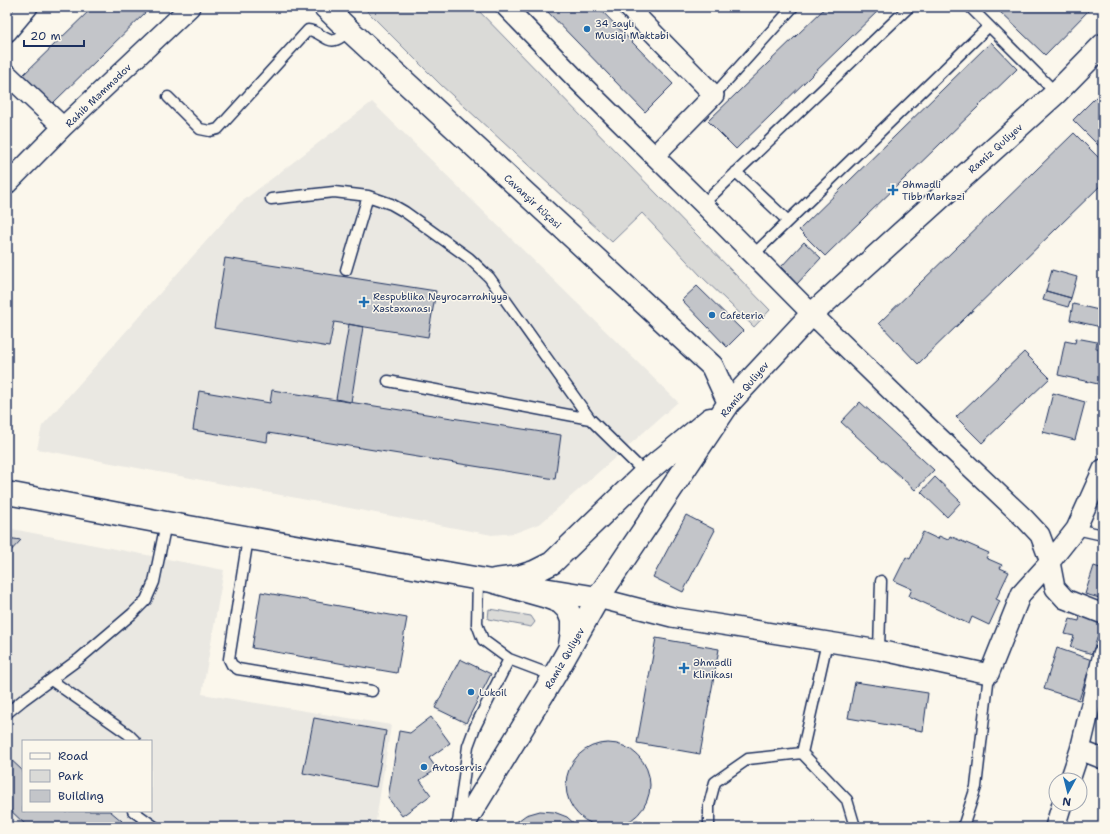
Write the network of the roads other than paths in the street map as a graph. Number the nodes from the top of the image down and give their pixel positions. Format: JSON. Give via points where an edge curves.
{"nodes":[{"id":1,"x":28,"y":7,"type":"edge"},
{"id":2,"x":325,"y":7,"type":"edge"},
{"id":3,"x":506,"y":7,"type":"edge"},
{"id":4,"x":628,"y":7,"type":"edge"},
{"id":5,"x":793,"y":7,"type":"edge"},
{"id":6,"x":909,"y":7,"type":"edge"},
{"id":7,"x":970,"y":7,"type":"edge"},
{"id":8,"x":182,"y":9,"type":"edge"},
{"id":9,"x":989,"y":26,"type":"junction"},
{"id":10,"x":350,"y":31,"type":"junction"},
{"id":11,"x":7,"y":32,"type":"edge"},
{"id":12,"x":1103,"y":45,"type":"edge"},
{"id":13,"x":7,"y":74,"type":"edge"},
{"id":14,"x":1056,"y":93,"type":"junction"},
{"id":15,"x":714,"y":95,"type":"junction"},
{"id":16,"x":168,"y":97,"type":"dead end"},
{"id":17,"x":63,"y":128,"type":"junction"},
{"id":18,"x":654,"y":156,"type":"junction"},
{"id":19,"x":736,"y":172,"type":"junction"},
{"id":20,"x":9,"y":178,"type":"edge"},
{"id":21,"x":368,"y":196,"type":"junction"},
{"id":22,"x":271,"y":199,"type":"dead end"},
{"id":23,"x":703,"y":204,"type":"junction"},
{"id":24,"x":788,"y":222,"type":"junction"},
{"id":25,"x":753,"y":256,"type":"junction"},
{"id":26,"x":346,"y":270,"type":"dead end"},
{"id":27,"x":812,"y":314,"type":"junction"},
{"id":28,"x":388,"y":381,"type":"dead end"},
{"id":29,"x":729,"y":403,"type":"junction"},
{"id":30,"x":590,"y":419,"type":"junction"},
{"id":31,"x":1103,"y":469,"type":"edge"},
{"id":32,"x":645,"y":472,"type":"junction"},
{"id":33,"x":7,"y":493,"type":"edge"},
{"id":34,"x":166,"y":523,"type":"junction"},
{"id":35,"x":1076,"y":529,"type":"junction"},
{"id":36,"x":1103,"y":535,"type":"edge"},
{"id":37,"x":248,"y":538,"type":"junction"},
{"id":38,"x":1050,"y":562,"type":"junction"},
{"id":39,"x":484,"y":580,"type":"junction"},
{"id":40,"x":881,"y":581,"type":"dead end"},
{"id":41,"x":598,"y":598,"type":"junction"},
{"id":42,"x":1103,"y":614,"type":"edge"},
{"id":43,"x":827,"y":642,"type":"junction"},
{"id":44,"x":569,"y":650,"type":"junction"},
{"id":45,"x":879,"y":650,"type":"junction"},
{"id":46,"x":1103,"y":654,"type":"edge"},
{"id":47,"x":509,"y":660,"type":"junction"},
{"id":48,"x":990,"y":674,"type":"junction"},
{"id":49,"x":554,"y":676,"type":"junction"},
{"id":50,"x":51,"y":680,"type":"junction"},
{"id":51,"x":372,"y":691,"type":"dead end"},
{"id":52,"x":7,"y":713,"type":"edge"},
{"id":53,"x":134,"y":740,"type":"edge"},
{"id":54,"x":1080,"y":750,"type":"junction"},
{"id":55,"x":802,"y":753,"type":"junction"},
{"id":56,"x":1103,"y":759,"type":"edge"},
{"id":57,"x":1073,"y":772,"type":"edge"},
{"id":58,"x":134,"y":812,"type":"edge"},
{"id":59,"x":1060,"y":812,"type":"edge"},
{"id":60,"x":154,"y":827,"type":"edge"},
{"id":61,"x":457,"y":827,"type":"edge"},
{"id":62,"x":462,"y":827,"type":"edge"},
{"id":63,"x":709,"y":827,"type":"edge"},
{"id":64,"x":855,"y":827,"type":"edge"},
{"id":65,"x":963,"y":827,"type":"edge"},
{"id":66,"x":1055,"y":827,"type":"edge"}],
"edges":[{"from":1,"to":11,"type":"street"},
{"from":2,"to":10,"type":"main road","name":"Cavanşir küçəsi"},
{"from":3,"to":18,"type":"street"},
{"from":4,"to":15,"type":"street"},
{"from":5,"to":15,"type":"lane"},
{"from":6,"to":19,"type":"lane"},
{"from":7,"to":9,"type":"lane"},
{"from":8,"to":17,"type":"street","name":"Rahib Məmmədov"},
{"from":9,"to":14,"type":"lane"},
{"from":9,"to":24,"type":"lane"},
{"from":10,"to":16,"type":"lane","via":[[335,41],[328,40],[314,30],[308,30],[218,129],[200,129]]},
{"from":10,"to":29,"type":"main road","name":"Cavanşir küçəsi","via":[[712,366]]},
{"from":12,"to":14,"type":"main road","name":"Ramiz Quliyev"},
{"from":13,"to":17,"type":"street"},
{"from":14,"to":27,"type":"main road","name":"Ramiz Quliyev"},
{"from":15,"to":18,"type":"street"},
{"from":17,"to":20,"type":"street","name":"Rahib Məmmədov"},
{"from":18,"to":23,"type":"street"},
{"from":19,"to":23,"type":"lane"},
{"from":19,"to":24,"type":"lane"},
{"from":21,"to":22,"type":"lane","via":[[334,192]]},
{"from":21,"to":26,"type":"lane"},
{"from":21,"to":30,"type":"lane","via":[[405,212],[469,258],[489,277]]},
{"from":23,"to":25,"type":"street"},
{"from":24,"to":25,"type":"lane"},
{"from":25,"to":27,"type":"street"},
{"from":27,"to":29,"type":"main road","name":"Ramiz Quliyev"},
{"from":27,"to":38,"type":"street","via":[[1025,518],[1040,534]]},
{"from":28,"to":30,"type":"lane"},
{"from":29,"to":32,"type":"main road"},
{"from":29,"to":41,"type":"main road","name":"Ramiz Quliyev"},
{"from":30,"to":32,"type":"lane"},
{"from":31,"to":35,"type":"street"},
{"from":32,"to":39,"type":"main road","via":[[552,562],[518,577]]},
{"from":33,"to":34,"type":"main road"},
{"from":34,"to":37,"type":"main road"},
{"from":34,"to":50,"type":"lane","via":[[154,582],[146,600],[80,659]]},
{"from":35,"to":36,"type":"lane"},
{"from":35,"to":38,"type":"street"},
{"from":37,"to":39,"type":"main road"},
{"from":37,"to":51,"type":"lane","via":[[229,659],[232,665],[238,669]]},
{"from":38,"to":42,"type":"street","via":[[1055,588],[1065,599]]},
{"from":38,"to":48,"type":"street","via":[[1021,594]]},
{"from":39,"to":41,"type":"main road"},
{"from":39,"to":44,"type":"main road","via":[[560,602],[568,610],[572,620]]},
{"from":39,"to":47,"type":"lane","via":[[477,624],[483,640]]},
{"from":40,"to":45,"type":"lane"},
{"from":41,"to":43,"type":"street","via":[[672,617]]},
{"from":41,"to":44,"type":"main road","name":"Ramiz Quliyev"},
{"from":43,"to":45,"type":"street"},
{"from":43,"to":55,"type":"lane"},
{"from":44,"to":49,"type":"main road","name":"Ramiz Quliyev"},
{"from":45,"to":48,"type":"street"},
{"from":46,"to":54,"type":"street"},
{"from":47,"to":49,"type":"lane"},
{"from":47,"to":61,"type":"lane","via":[[468,746]]},
{"from":48,"to":65,"type":"lane","via":[[976,787]]},
{"from":49,"to":62,"type":"main road","name":"Ramiz Quliyev"},
{"from":50,"to":52,"type":"lane"},
{"from":50,"to":53,"type":"lane"},
{"from":54,"to":56,"type":"street"},
{"from":54,"to":57,"type":"street"},
{"from":55,"to":63,"type":"lane","via":[[748,760],[715,782],[709,805]]},
{"from":55,"to":64,"type":"lane","via":[[847,800]]},
{"from":58,"to":60,"type":"lane"},
{"from":59,"to":66,"type":"street"}]}
